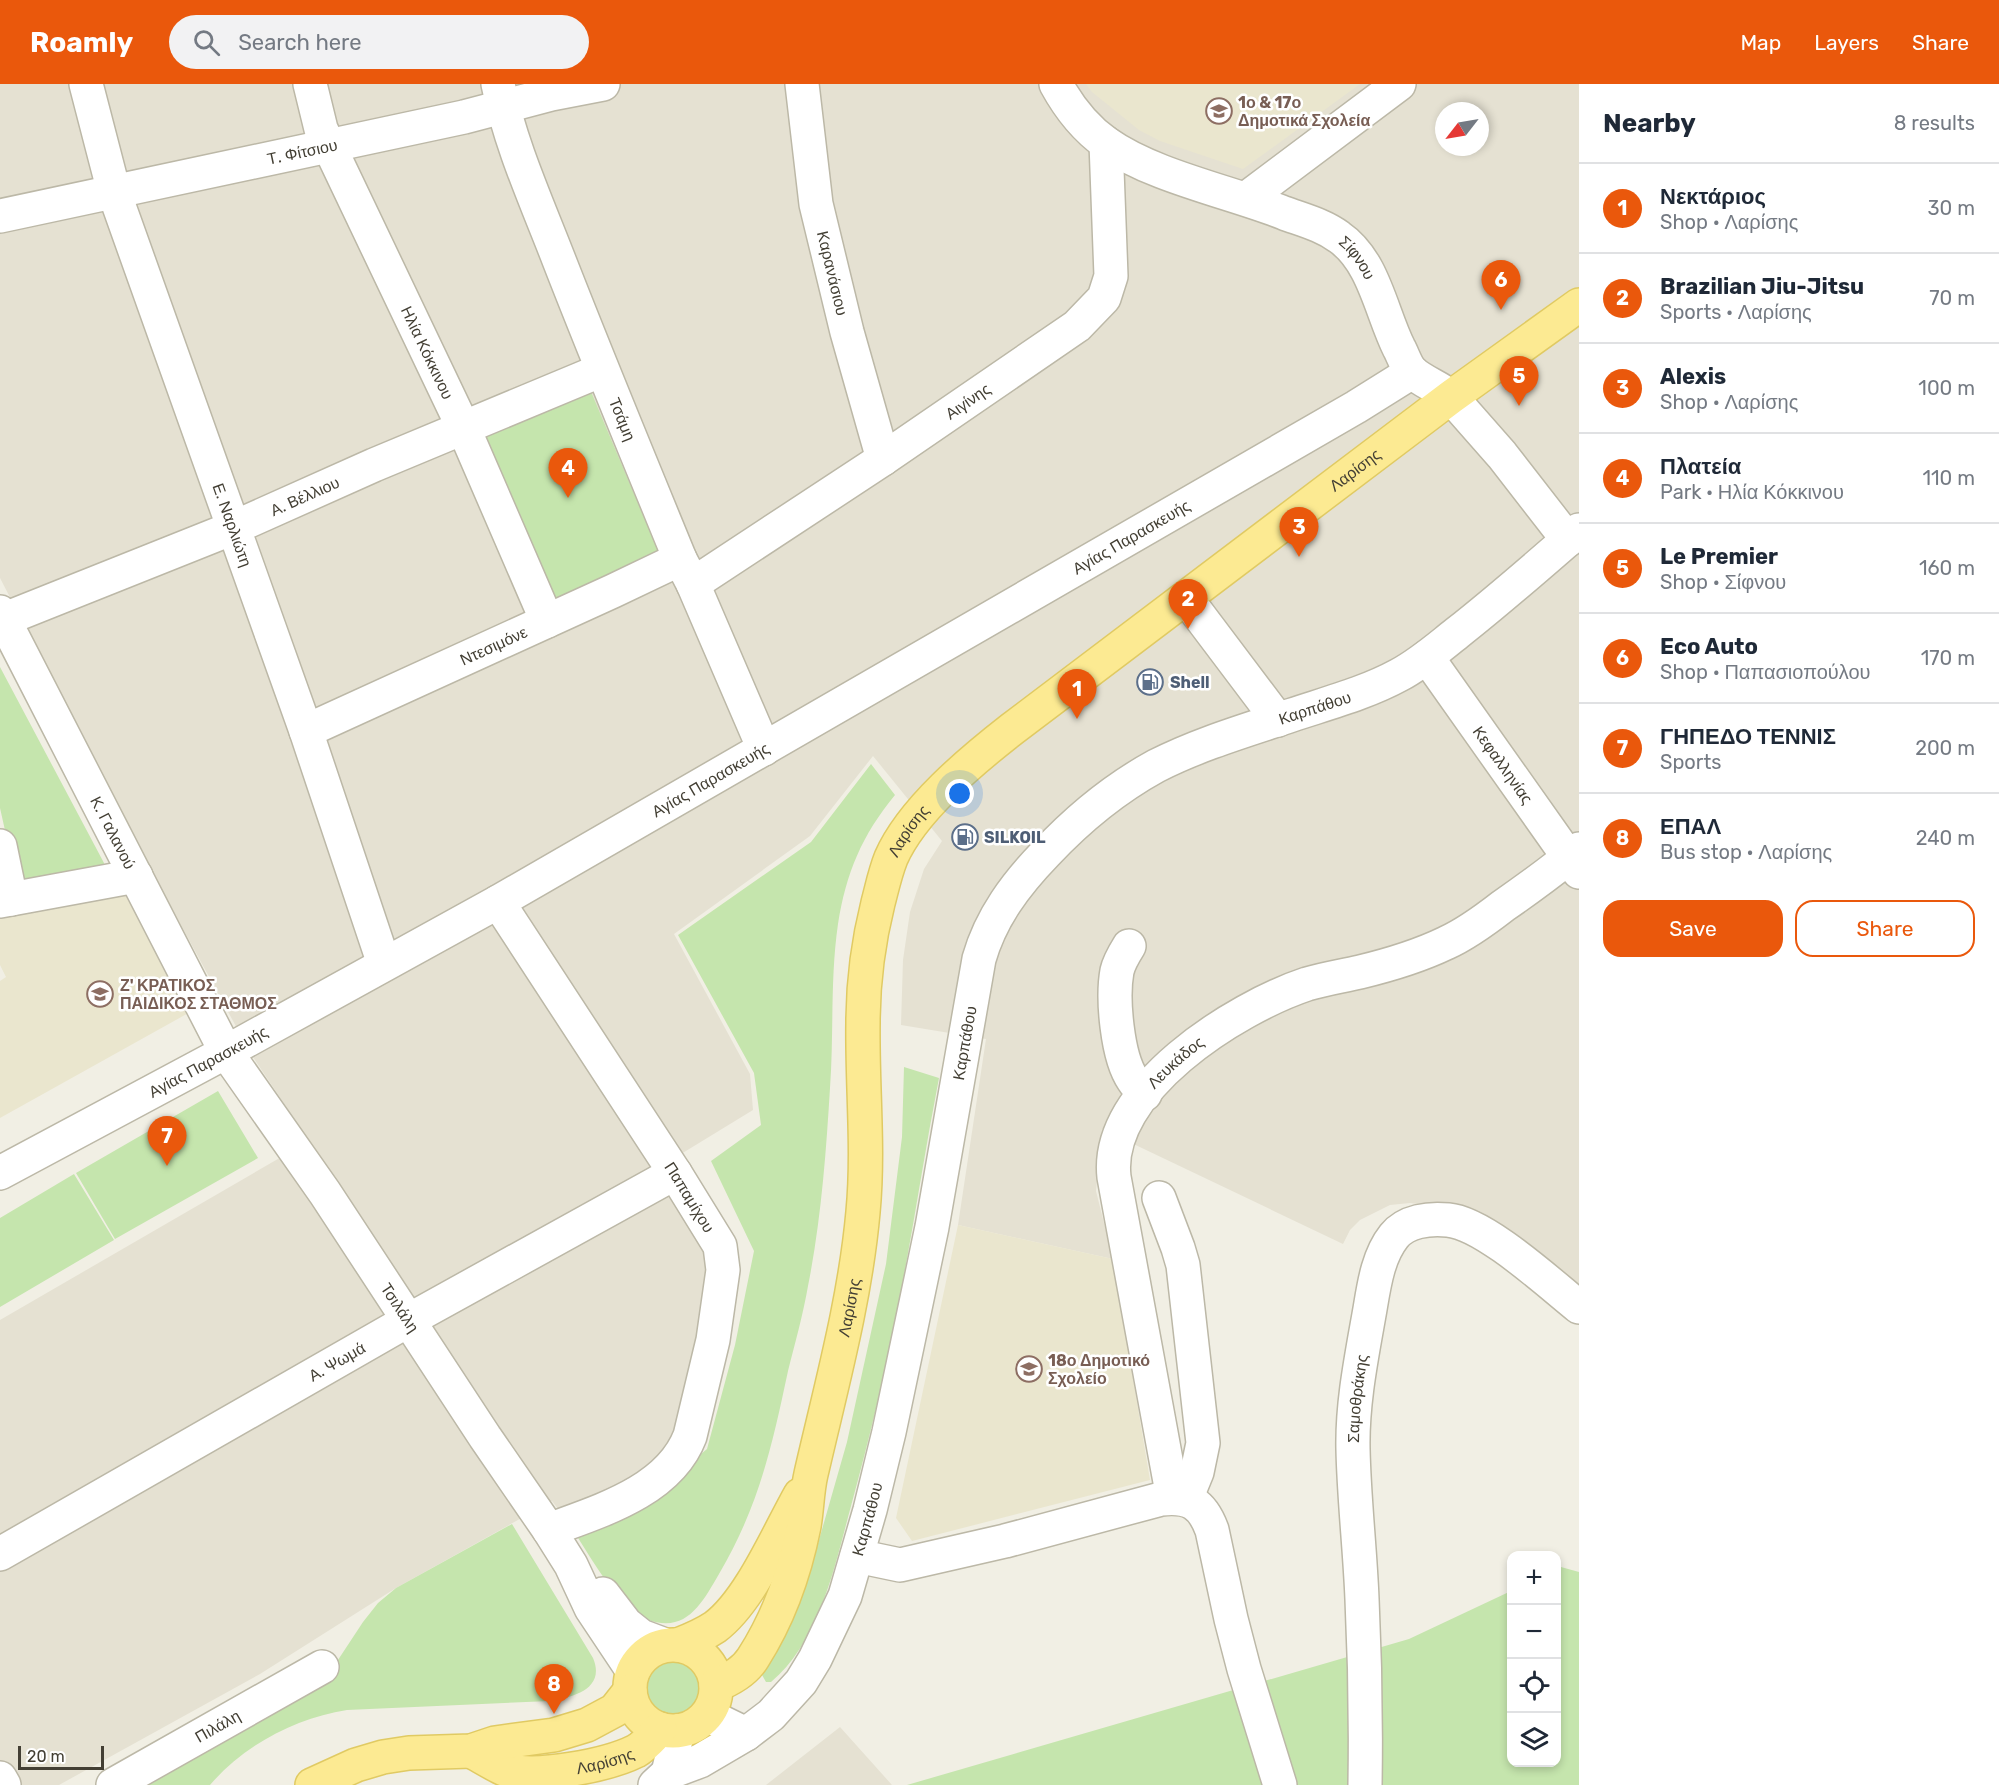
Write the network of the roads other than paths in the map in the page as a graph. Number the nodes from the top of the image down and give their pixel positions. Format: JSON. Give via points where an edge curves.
{"nodes":[{"id":1,"x":87,"y":84,"type":"edge"},
{"id":2,"x":310,"y":84,"type":"edge"},
{"id":3,"x":603,"y":84,"type":"edge"},
{"id":4,"x":802,"y":84,"type":"edge"},
{"id":5,"x":1056,"y":84,"type":"edge"},
{"id":6,"x":1399,"y":84,"type":"edge"},
{"id":7,"x":501,"y":95,"type":"edge"},
{"id":8,"x":1106,"y":143,"type":"junction"},
{"id":9,"x":328,"y":146,"type":"junction"},
{"id":10,"x":114,"y":192,"type":"junction"},
{"id":11,"x":1247,"y":198,"type":"junction"},
{"id":12,"x":0,"y":216,"type":"edge"},
{"id":13,"x":1579,"y":305,"type":"edge"},
{"id":14,"x":602,"y":370,"type":"junction"},
{"id":15,"x":1412,"y":372,"type":"junction"},
{"id":16,"x":1451,"y":397,"type":"junction"},
{"id":17,"x":464,"y":429,"type":"junction"},
{"id":18,"x":883,"y":459,"type":"junction"},
{"id":19,"x":233,"y":528,"type":"junction"},
{"id":20,"x":1573,"y":535,"type":"edge"},
{"id":21,"x":687,"y":571,"type":"junction"},
{"id":22,"x":1186,"y":598,"type":"junction"},
{"id":23,"x":2,"y":616,"type":"edge"},
{"id":24,"x":547,"y":621,"type":"junction"},
{"id":25,"x":1427,"y":657,"type":"junction"},
{"id":26,"x":1278,"y":720,"type":"junction"},
{"id":27,"x":306,"y":731,"type":"junction"},
{"id":28,"x":764,"y":749,"type":"junction"},
{"id":29,"x":0,"y":846,"type":"edge"},
{"id":30,"x":1575,"y":860,"type":"edge"},
{"id":31,"x":136,"y":876,"type":"junction"},
{"id":32,"x":6,"y":900,"type":"edge"},
{"id":33,"x":498,"y":902,"type":"junction"},
{"id":34,"x":1129,"y":946,"type":"dead end"},
{"id":35,"x":384,"y":964,"type":"junction"},
{"id":36,"x":226,"y":1052,"type":"junction"},
{"id":37,"x":1145,"y":1094,"type":"junction"},
{"id":38,"x":0,"y":1173,"type":"edge"},
{"id":39,"x":675,"y":1173,"type":"junction"},
{"id":40,"x":1159,"y":1198,"type":"dead end"},
{"id":41,"x":1579,"y":1307,"type":"edge"},
{"id":42,"x":409,"y":1320,"type":"junction"},
{"id":43,"x":810,"y":1478,"type":"junction"},
{"id":44,"x":1179,"y":1498,"type":"junction"},
{"id":45,"x":549,"y":1530,"type":"junction"},
{"id":46,"x":0,"y":1554,"type":"edge"},
{"id":47,"x":857,"y":1556,"type":"junction"},
{"id":48,"x":571,"y":1565,"type":"junction"},
{"id":49,"x":671,"y":1645,"type":"junction"},
{"id":50,"x":322,"y":1667,"type":"dead end"},
{"id":51,"x":632,"y":1681,"type":"junction"},
{"id":52,"x":711,"y":1700,"type":"junction"},
{"id":53,"x":669,"y":1730,"type":"junction"},
{"id":54,"x":746,"y":1734,"type":"junction"},
{"id":55,"x":471,"y":1751,"type":"junction"},
{"id":56,"x":0,"y":1778,"type":"edge"},
{"id":57,"x":662,"y":1779,"type":"edge"},
{"id":58,"x":4,"y":1785,"type":"edge"},
{"id":59,"x":113,"y":1785,"type":"edge"},
{"id":60,"x":312,"y":1785,"type":"edge"},
{"id":61,"x":1280,"y":1785,"type":"edge"},
{"id":62,"x":1365,"y":1785,"type":"edge"}],
"edges":[{"from":1,"to":10,"type":"street","name":"Ε. Ναρλιώτη"},
{"from":2,"to":9,"type":"street","name":"Ηλία Κόκκινου"},
{"from":3,"to":7,"type":"street","name":"Τ. Φίτσιου","via":[[551,94]]},
{"from":4,"to":18,"type":"street","name":"Καρανάσιου","via":[[816,204]]},
{"from":5,"to":8,"type":"street","name":"Σίφνου","via":[[1072,111]]},
{"from":6,"to":11,"type":"street"},
{"from":7,"to":9,"type":"street","name":"Τ. Φίτσιου","via":[[464,117]]},
{"from":7,"to":14,"type":"street","name":"Τσάμη","via":[[528,180]]},
{"from":8,"to":11,"type":"street","name":"Σίφνου","via":[[1151,166]]},
{"from":8,"to":18,"type":"street","name":"Αιγίνης","via":[[1111,276],[1104,298],[1077,326]]},
{"from":9,"to":10,"type":"street","name":"Τ. Φίτσιου"},
{"from":9,"to":17,"type":"street","name":"Ηλία Κόκκινου"},
{"from":10,"to":12,"type":"street","name":"Τ. Φίτσιου"},
{"from":10,"to":19,"type":"street","name":"Ε. Ναρλιώτη"},
{"from":11,"to":15,"type":"street","name":"Σίφνου","via":[[1324,228],[1351,247],[1368,273]]},
{"from":13,"to":16,"type":"main road","name":"Λαρίσης"},
{"from":14,"to":17,"type":"street","name":"Α. Βέλλιου"},
{"from":14,"to":21,"type":"street","name":"Τσάμη"},
{"from":15,"to":16,"type":"street"},
{"from":15,"to":28,"type":"street","name":"Αγίας Παρασκευής"},
{"from":16,"to":20,"type":"street"},
{"from":16,"to":22,"type":"main road","name":"Λαρίσης"},
{"from":17,"to":19,"type":"street","name":"Α. Βέλλιου"},
{"from":17,"to":24,"type":"street","name":"Ηλία Κόκκινου"},
{"from":18,"to":21,"type":"street","name":"Αιγίνης"},
{"from":19,"to":23,"type":"street","name":"Α. Βέλλιου"},
{"from":19,"to":27,"type":"street","name":"Ε. Ναρλιώτη"},
{"from":20,"to":25,"type":"street","name":"Καρπάθου"},
{"from":21,"to":24,"type":"street","name":"Ντεσιμόνε"},
{"from":21,"to":28,"type":"street","name":"Τσάμη"},
{"from":22,"to":26,"type":"street"},
{"from":22,"to":43,"type":"main road","name":"Λαρίσης","via":[[979,754],[905,832],[890,860],[870,937],[864,988],[865,1154],[858,1253],[844,1336]]},
{"from":23,"to":31,"type":"street","name":"Κ. Γαλανού"},
{"from":24,"to":27,"type":"street","name":"Ντεσιμόνε"},
{"from":25,"to":26,"type":"street","name":"Καρπάθου","via":[[1373,688]]},
{"from":25,"to":30,"type":"street","name":"Κεφαλληνίας"},
{"from":26,"to":47,"type":"street","name":"Καρπάθου","via":[[1159,765],[1124,787],[1059,840],[1016,887],[990,926],[974,983],[934,1216],[889,1432]]},
{"from":27,"to":35,"type":"street","name":"Ε. Ναρλιώτη"},
{"from":28,"to":33,"type":"street","name":"Αγίας Παρασκευής"},
{"from":29,"to":32,"type":"street"},
{"from":30,"to":37,"type":"street","name":"Λευκάδος","via":[[1448,942],[1390,964],[1309,983],[1230,1019],[1169,1067]]},
{"from":31,"to":32,"type":"street"},
{"from":31,"to":36,"type":"street","name":"Κ. Γαλανού"},
{"from":33,"to":35,"type":"street","name":"Αγίας Παρασκευής"},
{"from":33,"to":39,"type":"street","name":"Παπαμίχου"},
{"from":34,"to":37,"type":"street","via":[[1118,969],[1116,1013],[1126,1068]]},
{"from":35,"to":36,"type":"street","name":"Αγίας Παρασκευής"},
{"from":36,"to":38,"type":"street","name":"Αγίας Παρασκευής"},
{"from":36,"to":42,"type":"street","name":"Τσιλάλη"},
{"from":37,"to":44,"type":"street","name":"Λευκάδος","via":[[1120,1132],[1113,1173]]},
{"from":39,"to":42,"type":"street","name":"Α. Ψωμά"},
{"from":39,"to":45,"type":"street","name":"Παπαμίχου","via":[[720,1246],[723,1270],[713,1340],[690,1436],[679,1458],[659,1478],[598,1512]]},
{"from":40,"to":44,"type":"street","via":[[1183,1264],[1203,1443],[1197,1472]]},
{"from":41,"to":62,"type":"street","name":"Σαμοθράκης","via":[[1485,1233],[1465,1223],[1447,1220],[1407,1225],[1386,1248],[1363,1340],[1354,1407],[1366,1678]]},
{"from":42,"to":45,"type":"street","name":"Τσιλάλη"},
{"from":42,"to":46,"type":"street","name":"Α. Ψωμά"},
{"from":43,"to":49,"type":"main road","name":"Λαρίσης","via":[[746,1594],[717,1626],[699,1637]]},
{"from":43,"to":52,"type":"main road","name":"Λαρίσης","via":[[804,1524],[785,1593],[752,1660]]},
{"from":44,"to":47,"type":"street","via":[[1161,1499],[900,1565]]},
{"from":44,"to":61,"type":"street","via":[[1202,1510],[1208,1518],[1244,1669]]},
{"from":45,"to":48,"type":"street","name":"Τσιλάλη"},
{"from":47,"to":54,"type":"street","name":"Καρπάθου","via":[[837,1616],[801,1682],[771,1715]]},
{"from":48,"to":49,"type":"street","via":[[589,1576],[626,1624],[641,1636]]},
{"from":48,"to":51,"type":"street"},
{"from":49,"to":51,"type":"main road","via":[[646,1654]]},
{"from":49,"to":52,"type":"main road","via":[[692,1649],[704,1658],[712,1671]]},
{"from":50,"to":59,"type":"street","name":"Πιλάλη"},
{"from":51,"to":53,"type":"main road","via":[[633,1703],[639,1714],[649,1723]]},
{"from":51,"to":55,"type":"main road","name":"Λαρίσης","via":[[615,1710],[587,1725]]},
{"from":52,"to":53,"type":"main road","via":[[694,1726]]},
{"from":52,"to":54,"type":"street"},
{"from":53,"to":55,"type":"main road","name":"Λαρίσης","via":[[638,1750],[602,1764],[537,1773],[506,1769]]},
{"from":53,"to":57,"type":"street"},
{"from":54,"to":57,"type":"street","name":"Καρπάθου"},
{"from":55,"to":60,"type":"main road","name":"Λαρίσης","via":[[383,1757]]},
{"from":56,"to":58,"type":"street"}]}
